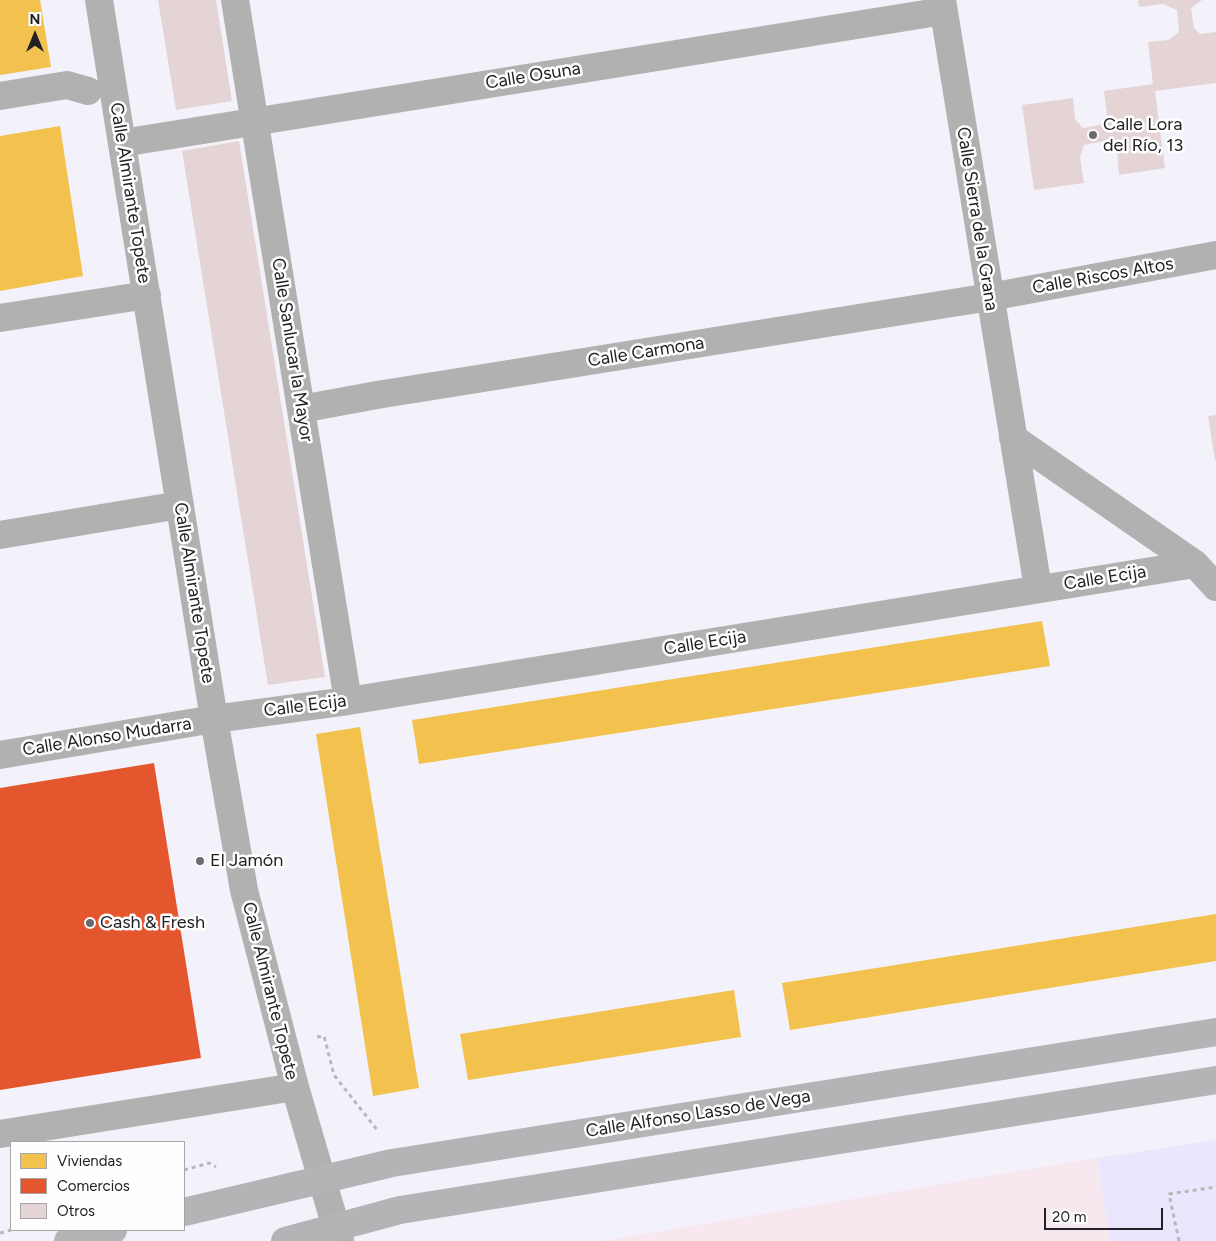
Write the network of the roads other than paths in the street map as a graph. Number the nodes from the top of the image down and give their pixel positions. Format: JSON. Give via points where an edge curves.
{"nodes":[{"id":1,"x":99,"y":0,"type":"edge"},
{"id":2,"x":235,"y":0,"type":"edge"},
{"id":3,"x":943,"y":6,"type":"edge"},
{"id":4,"x":88,"y":92,"type":"dead end"},
{"id":5,"x":0,"y":96,"type":"edge"},
{"id":6,"x":255,"y":121,"type":"junction"},
{"id":7,"x":122,"y":143,"type":"junction"},
{"id":8,"x":1216,"y":255,"type":"edge"},
{"id":9,"x":147,"y":295,"type":"junction"},
{"id":10,"x":990,"y":297,"type":"junction"},
{"id":11,"x":0,"y":318,"type":"edge"},
{"id":12,"x":301,"y":409,"type":"junction"},
{"id":13,"x":1013,"y":438,"type":"junction"},
{"id":14,"x":180,"y":505,"type":"junction"},
{"id":15,"x":0,"y":535,"type":"edge"},
{"id":16,"x":1195,"y":564,"type":"junction"},
{"id":17,"x":1216,"y":587,"type":"edge"},
{"id":18,"x":1038,"y":588,"type":"junction"},
{"id":19,"x":348,"y":701,"type":"junction"},
{"id":20,"x":214,"y":718,"type":"junction"},
{"id":21,"x":0,"y":754,"type":"edge"},
{"id":22,"x":1216,"y":1032,"type":"edge"},
{"id":23,"x":1216,"y":1080,"type":"edge"},
{"id":24,"x":295,"y":1087,"type":"junction"},
{"id":25,"x":0,"y":1134,"type":"edge"},
{"id":26,"x":322,"y":1179,"type":"junction"},
{"id":27,"x":185,"y":1212,"type":"edge"},
{"id":28,"x":109,"y":1231,"type":"edge"},
{"id":29,"x":338,"y":1234,"type":"edge"},
{"id":30,"x":68,"y":1241,"type":"edge"},
{"id":31,"x":285,"y":1241,"type":"edge"}],
"edges":[{"from":1,"to":7,"type":"street","name":"Calle Almirante Topete"},
{"from":2,"to":6,"type":"street","name":"Calle Sanlucar la Mayor"},
{"from":3,"to":6,"type":"street","name":"Calle Osuna"},
{"from":3,"to":10,"type":"street","name":"Calle Sierra de la Grana"},
{"from":4,"to":5,"type":"street","via":[[67,85]]},
{"from":6,"to":7,"type":"street","name":"Calle Osuna"},
{"from":6,"to":12,"type":"street","name":"Calle Sanlucar la Mayor"},
{"from":7,"to":9,"type":"street","name":"Calle Almirante Topete"},
{"from":8,"to":10,"type":"street","name":"Calle Riscos Altos"},
{"from":9,"to":11,"type":"street"},
{"from":9,"to":14,"type":"street","name":"Calle Almirante Topete"},
{"from":10,"to":12,"type":"street","name":"Calle Carmona","via":[[377,394]]},
{"from":10,"to":13,"type":"street","name":"Calle Sierra de la Grana"},
{"from":12,"to":19,"type":"street","name":"Calle Sanlucar la Mayor"},
{"from":13,"to":16,"type":"street"},
{"from":13,"to":18,"type":"street","name":"Calle Sierra de la Grana"},
{"from":14,"to":15,"type":"street"},
{"from":14,"to":20,"type":"street","name":"Calle Almirante Topete"},
{"from":16,"to":17,"type":"street"},
{"from":16,"to":18,"type":"street","name":"Calle Ecija"},
{"from":18,"to":19,"type":"street","name":"Calle Ecija"},
{"from":19,"to":20,"type":"street","name":"Calle Ecija"},
{"from":20,"to":21,"type":"street","name":"Calle Alonso Mudarra"},
{"from":20,"to":24,"type":"street","name":"Calle Almirante Topete","via":[[244,890]]},
{"from":22,"to":26,"type":"main road","name":"Calle Alfonso Lasso de Vega","via":[[392,1162]]},
{"from":23,"to":29,"type":"main road","via":[[400,1210]]},
{"from":24,"to":25,"type":"street"},
{"from":24,"to":26,"type":"street","name":"Calle Almirante Topete"},
{"from":26,"to":27,"type":"main road","name":"Calle Alfonso Lasso de Vega"},
{"from":26,"to":29,"type":"street","name":"Calle Almirante Topete"},
{"from":28,"to":30,"type":"main road"},
{"from":29,"to":31,"type":"main road"}]}
